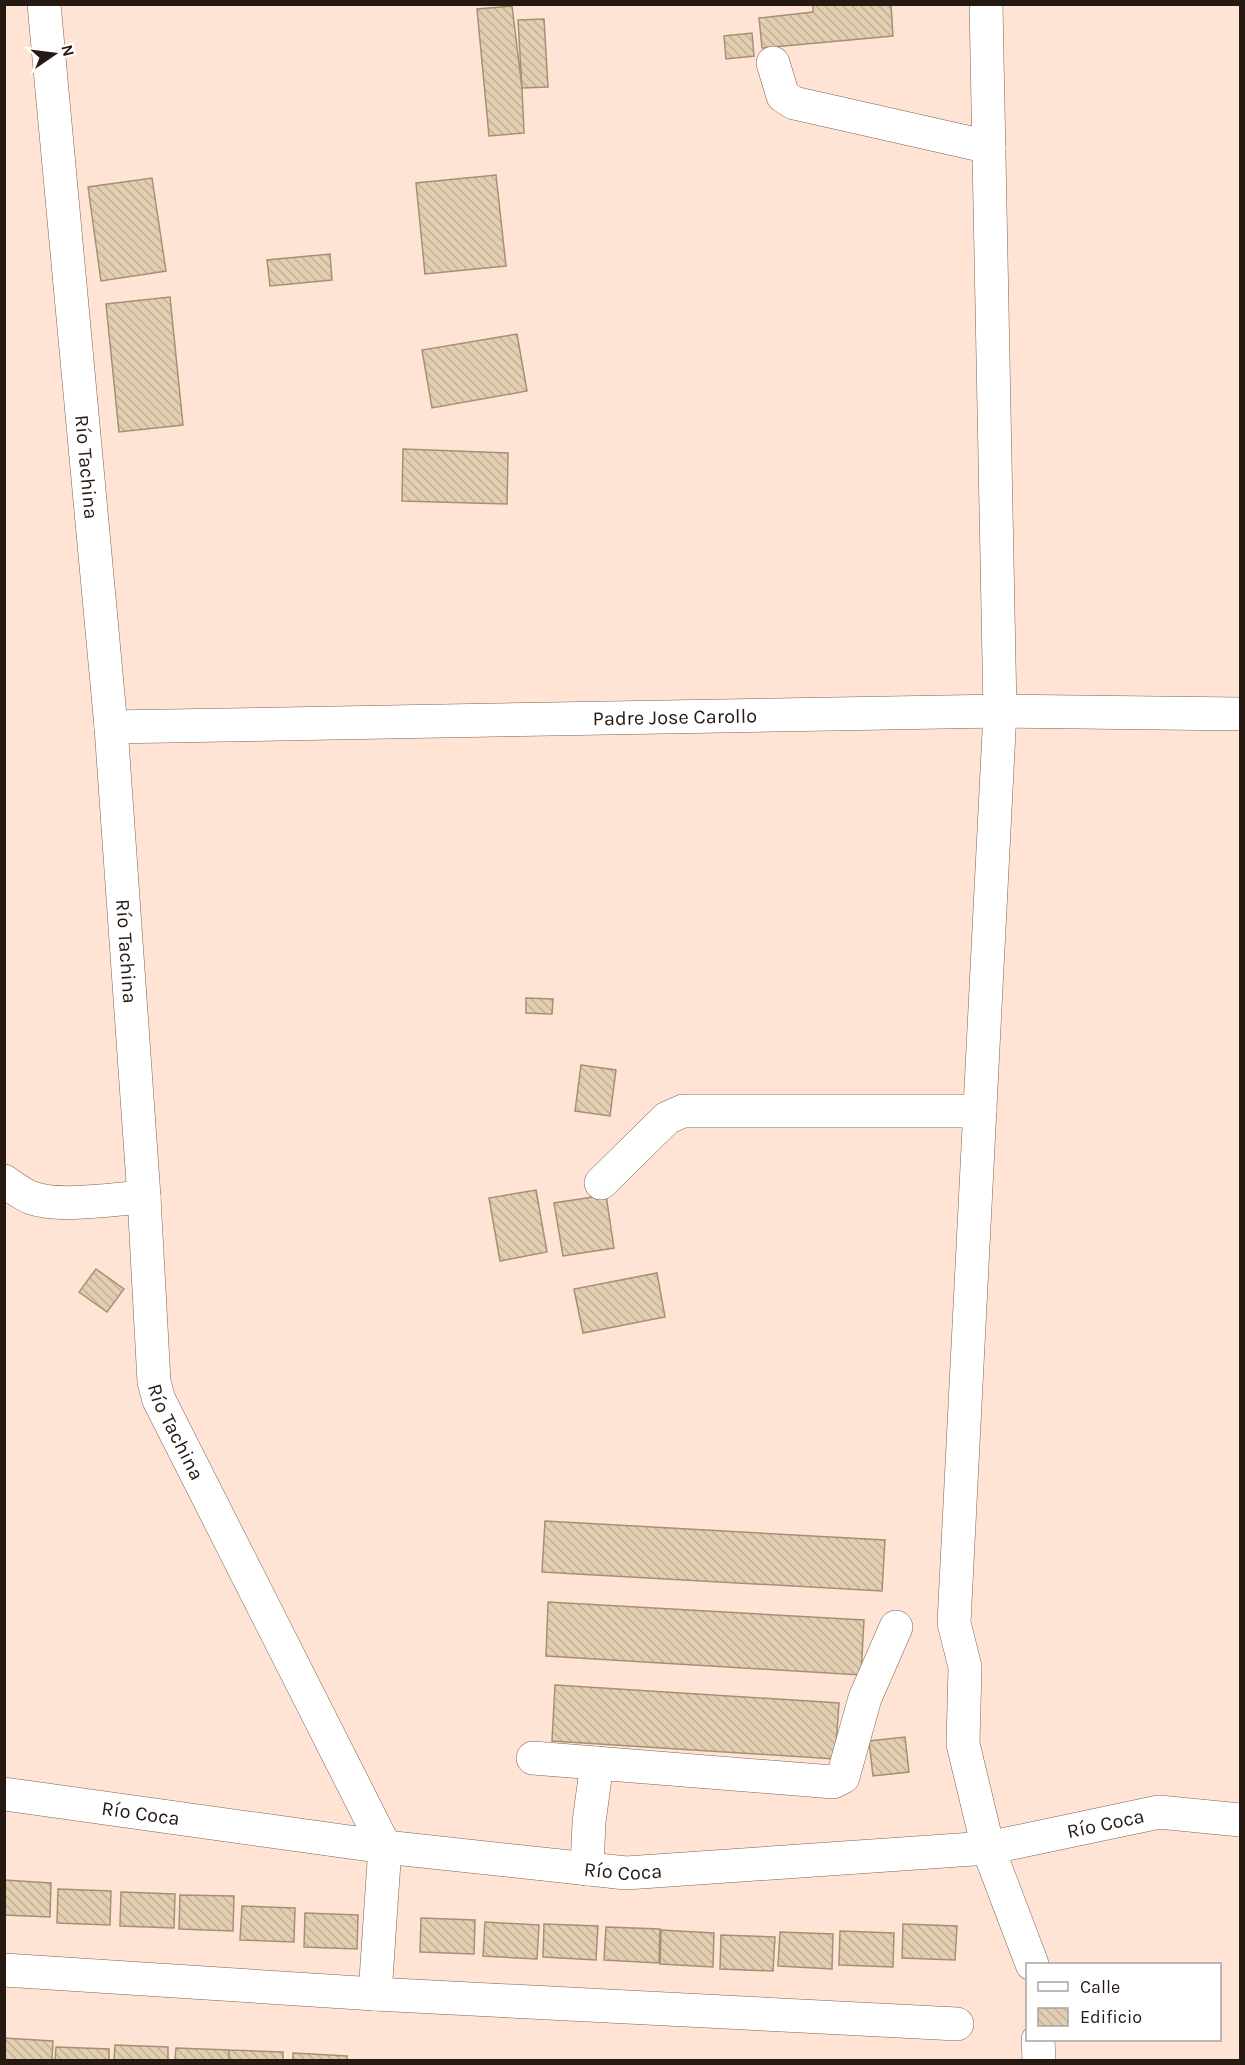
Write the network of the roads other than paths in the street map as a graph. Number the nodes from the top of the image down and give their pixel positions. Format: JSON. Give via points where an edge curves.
{"nodes":[{"id":1,"x":44,"y":4,"type":"edge"},
{"id":2,"x":986,"y":4,"type":"edge"},
{"id":3,"x":773,"y":63,"type":"dead end"},
{"id":4,"x":989,"y":147,"type":"junction"},
{"id":5,"x":1000,"y":711,"type":"junction"},
{"id":6,"x":1240,"y":714,"type":"edge"},
{"id":7,"x":111,"y":727,"type":"junction"},
{"id":8,"x":980,"y":1111,"type":"junction"},
{"id":9,"x":4,"y":1181,"type":"edge"},
{"id":10,"x":601,"y":1183,"type":"dead end"},
{"id":11,"x":144,"y":1197,"type":"junction"},
{"id":12,"x":896,"y":1627,"type":"dead end"},
{"id":13,"x":533,"y":1758,"type":"dead end"},
{"id":14,"x":597,"y":1763,"type":"junction"},
{"id":15,"x":4,"y":1794,"type":"edge"},
{"id":16,"x":1240,"y":1820,"type":"edge"},
{"id":17,"x":385,"y":1847,"type":"junction"},
{"id":18,"x":988,"y":1848,"type":"junction"},
{"id":19,"x":587,"y":1869,"type":"junction"},
{"id":20,"x":1031,"y":1963,"type":"edge"},
{"id":21,"x":4,"y":1970,"type":"edge"},
{"id":22,"x":375,"y":1994,"type":"junction"},
{"id":23,"x":957,"y":2024,"type":"dead end"},
{"id":24,"x":1038,"y":2041,"type":"edge"},
{"id":25,"x":1039,"y":2061,"type":"edge"}],
"edges":[{"from":1,"to":7,"type":"street","name":"Río Tachina"},
{"from":2,"to":4,"type":"street"},
{"from":3,"to":4,"type":"street","via":[[783,96],[794,103]]},
{"from":4,"to":5,"type":"street"},
{"from":5,"to":6,"type":"street","name":"Padre Jose Carollo"},
{"from":5,"to":7,"type":"street","name":"Padre Jose Carollo"},
{"from":5,"to":8,"type":"street"},
{"from":7,"to":11,"type":"street","name":"Río Tachina"},
{"from":8,"to":10,"type":"street","via":[[684,1111],[668,1118]]},
{"from":8,"to":18,"type":"street","via":[[954,1623],[965,1667],[963,1744]]},
{"from":9,"to":11,"type":"street","via":[[32,1198],[49,1202]]},
{"from":11,"to":17,"type":"street","name":"Río Tachina","via":[[154,1382],[159,1400]]},
{"from":12,"to":14,"type":"street","via":[[865,1698],[843,1777],[838,1781]]},
{"from":13,"to":14,"type":"street"},
{"from":14,"to":19,"type":"street"},
{"from":15,"to":17,"type":"street","name":"Río Coca"},
{"from":16,"to":18,"type":"street","name":"Río Coca","via":[[1159,1812]]},
{"from":17,"to":19,"type":"street","name":"Río Coca"},
{"from":17,"to":22,"type":"street"},
{"from":18,"to":19,"type":"street","name":"Río Coca","via":[[627,1873]]},
{"from":18,"to":20,"type":"street"},
{"from":21,"to":22,"type":"street"},
{"from":22,"to":23,"type":"street"},
{"from":24,"to":25,"type":"street"}]}
